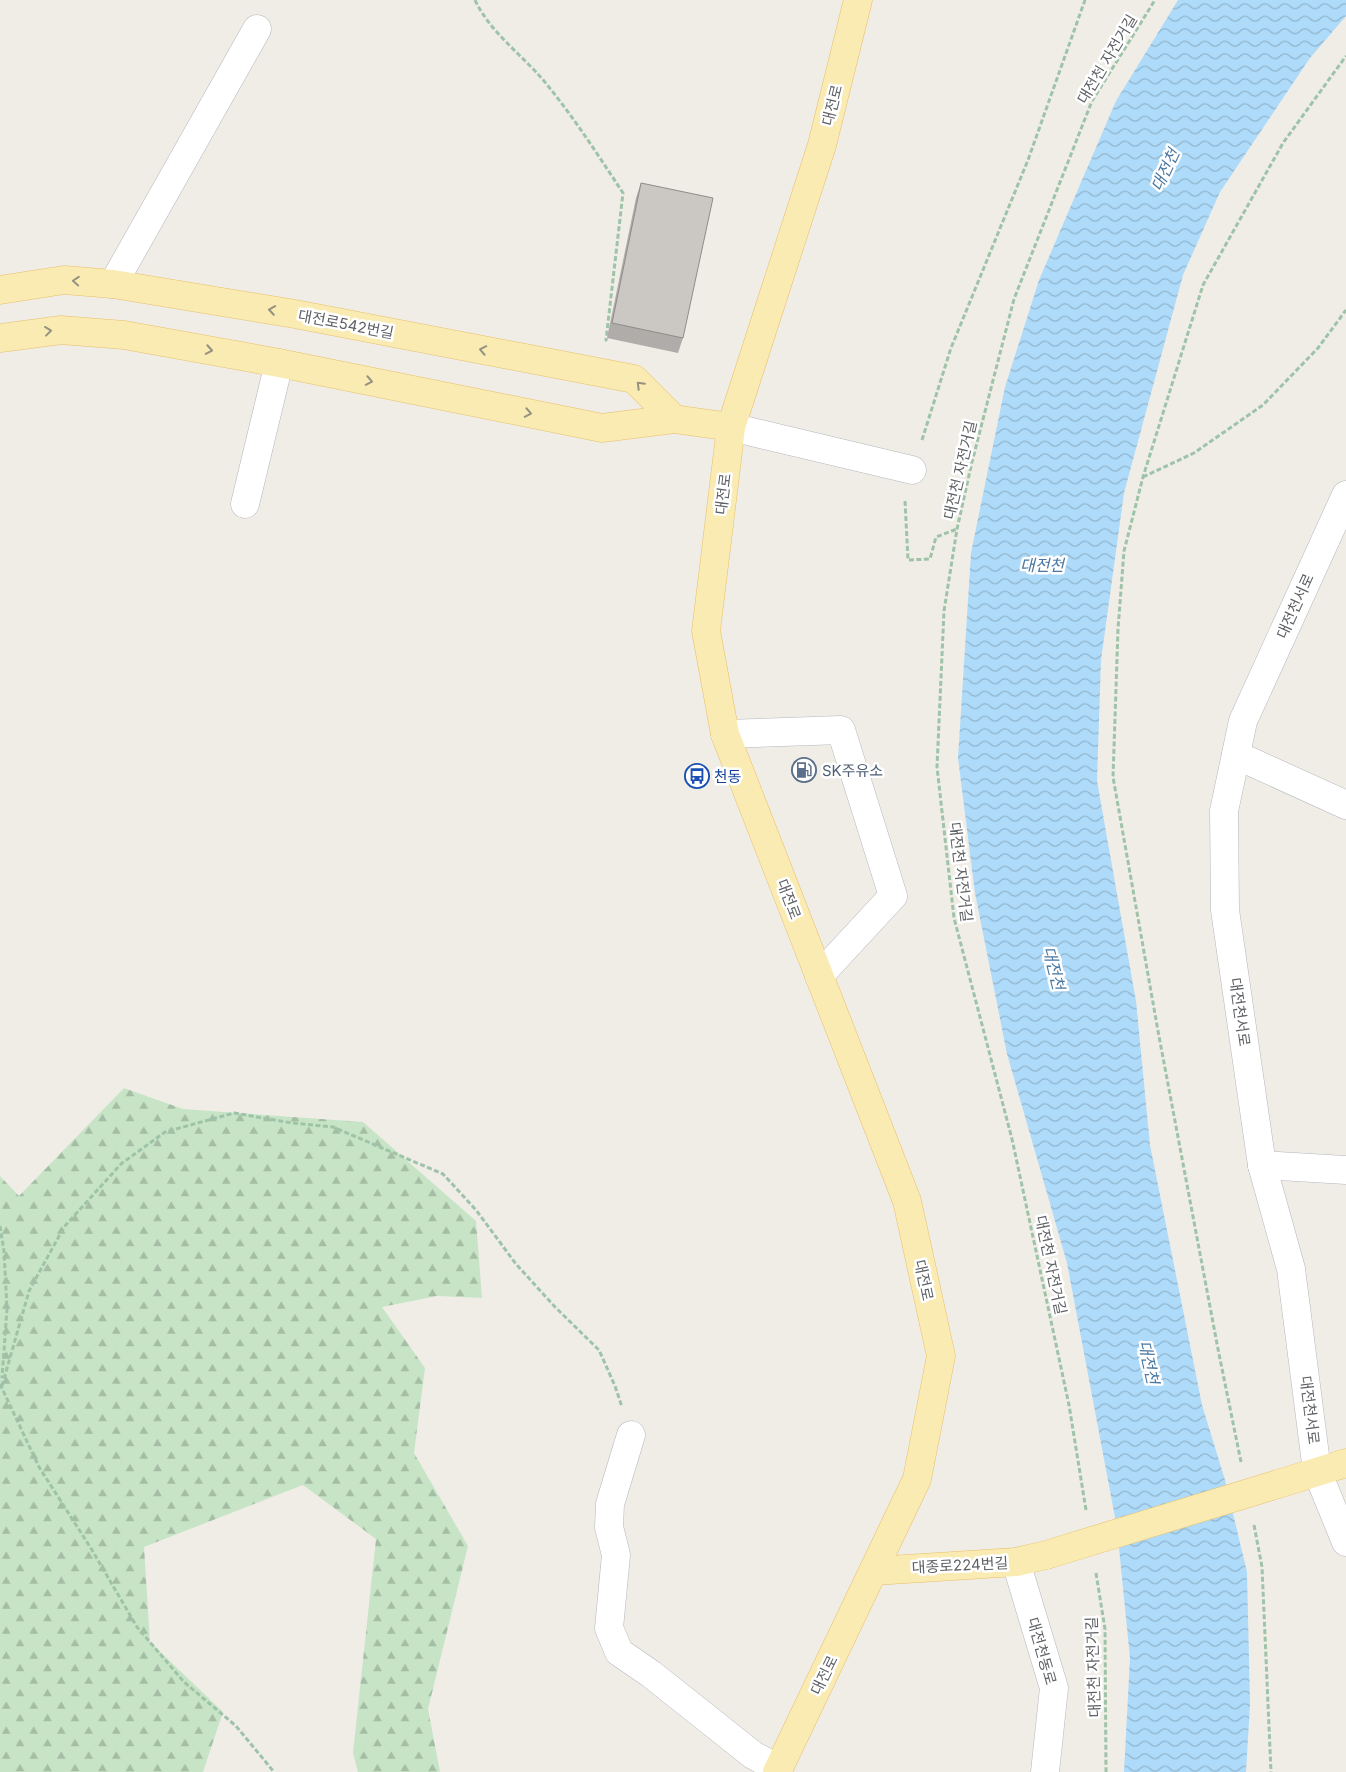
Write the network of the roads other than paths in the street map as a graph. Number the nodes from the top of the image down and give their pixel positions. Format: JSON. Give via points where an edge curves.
{"nodes":[{"id":1,"x":858,"y":0,"type":"edge"},
{"id":2,"x":257,"y":29,"type":"dead end"},
{"id":3,"x":114,"y":284,"type":"junction"},
{"id":4,"x":0,"y":290,"type":"edge"},
{"id":5,"x":0,"y":338,"type":"edge"},
{"id":6,"x":279,"y":363,"type":"junction"},
{"id":7,"x":674,"y":419,"type":"junction"},
{"id":8,"x":731,"y":427,"type":"junction"},
{"id":9,"x":912,"y":470,"type":"road end"},
{"id":10,"x":1346,"y":495,"type":"edge"},
{"id":11,"x":245,"y":504,"type":"dead end"},
{"id":12,"x":725,"y":734,"type":"junction"},
{"id":13,"x":1236,"y":755,"type":"junction"},
{"id":14,"x":1346,"y":805,"type":"edge"},
{"id":15,"x":819,"y":976,"type":"junction"},
{"id":16,"x":1262,"y":1165,"type":"junction"},
{"id":17,"x":1346,"y":1170,"type":"edge"},
{"id":18,"x":631,"y":1435,"type":"road end"},
{"id":19,"x":1346,"y":1463,"type":"edge"},
{"id":20,"x":1318,"y":1471,"type":"junction"},
{"id":21,"x":1346,"y":1542,"type":"edge"},
{"id":22,"x":1016,"y":1562,"type":"junction"},
{"id":23,"x":874,"y":1570,"type":"junction"},
{"id":24,"x":778,"y":1771,"type":"edge"},
{"id":25,"x":1045,"y":1772,"type":"edge"}],
"edges":[{"from":1,"to":8,"type":"main road","name":"대전로","via":[[822,144]]},
{"from":2,"to":3,"type":"street"},
{"from":3,"to":4,"type":"main road","name":"대전로542번길","one_way":true,"via":[[64,280]]},
{"from":7,"to":3,"type":"main road","name":"대전로542번길","one_way":true,"via":[[634,379],[305,316]]},
{"from":5,"to":6,"type":"main road","one_way":true,"via":[[61,330],[124,335]]},
{"from":6,"to":7,"type":"main road","one_way":true,"via":[[602,428]]},
{"from":6,"to":11,"type":"street"},
{"from":7,"to":8,"type":"main road"},
{"from":8,"to":9,"type":"street"},
{"from":8,"to":12,"type":"main road","name":"대전로","via":[[706,631]]},
{"from":10,"to":13,"type":"street","name":"대전천서로","via":[[1243,721]]},
{"from":12,"to":15,"type":"main road","name":"대전로"},
{"from":12,"to":15,"type":"street","via":[[842,730],[893,896]]},
{"from":13,"to":14,"type":"street"},
{"from":13,"to":16,"type":"street","name":"대전천서로","via":[[1224,811],[1225,910]]},
{"from":15,"to":23,"type":"main road","name":"대전로","via":[[907,1201],[941,1356],[917,1479]]},
{"from":16,"to":17,"type":"street"},
{"from":16,"to":20,"type":"street","name":"대전천서로","via":[[1292,1269]]},
{"from":18,"to":24,"type":"street","via":[[610,1504],[609,1527],[616,1555],[609,1628],[619,1652]]},
{"from":19,"to":20,"type":"main road"},
{"from":20,"to":21,"type":"street","name":"대전천서로"},
{"from":20,"to":22,"type":"main road","name":"대종로224번길","bridge":true},
{"from":22,"to":23,"type":"main road","name":"대종로224번길"},
{"from":22,"to":25,"type":"street","name":"대전천동로","via":[[1054,1688]]},
{"from":23,"to":24,"type":"main road","name":"대전로"}]}
